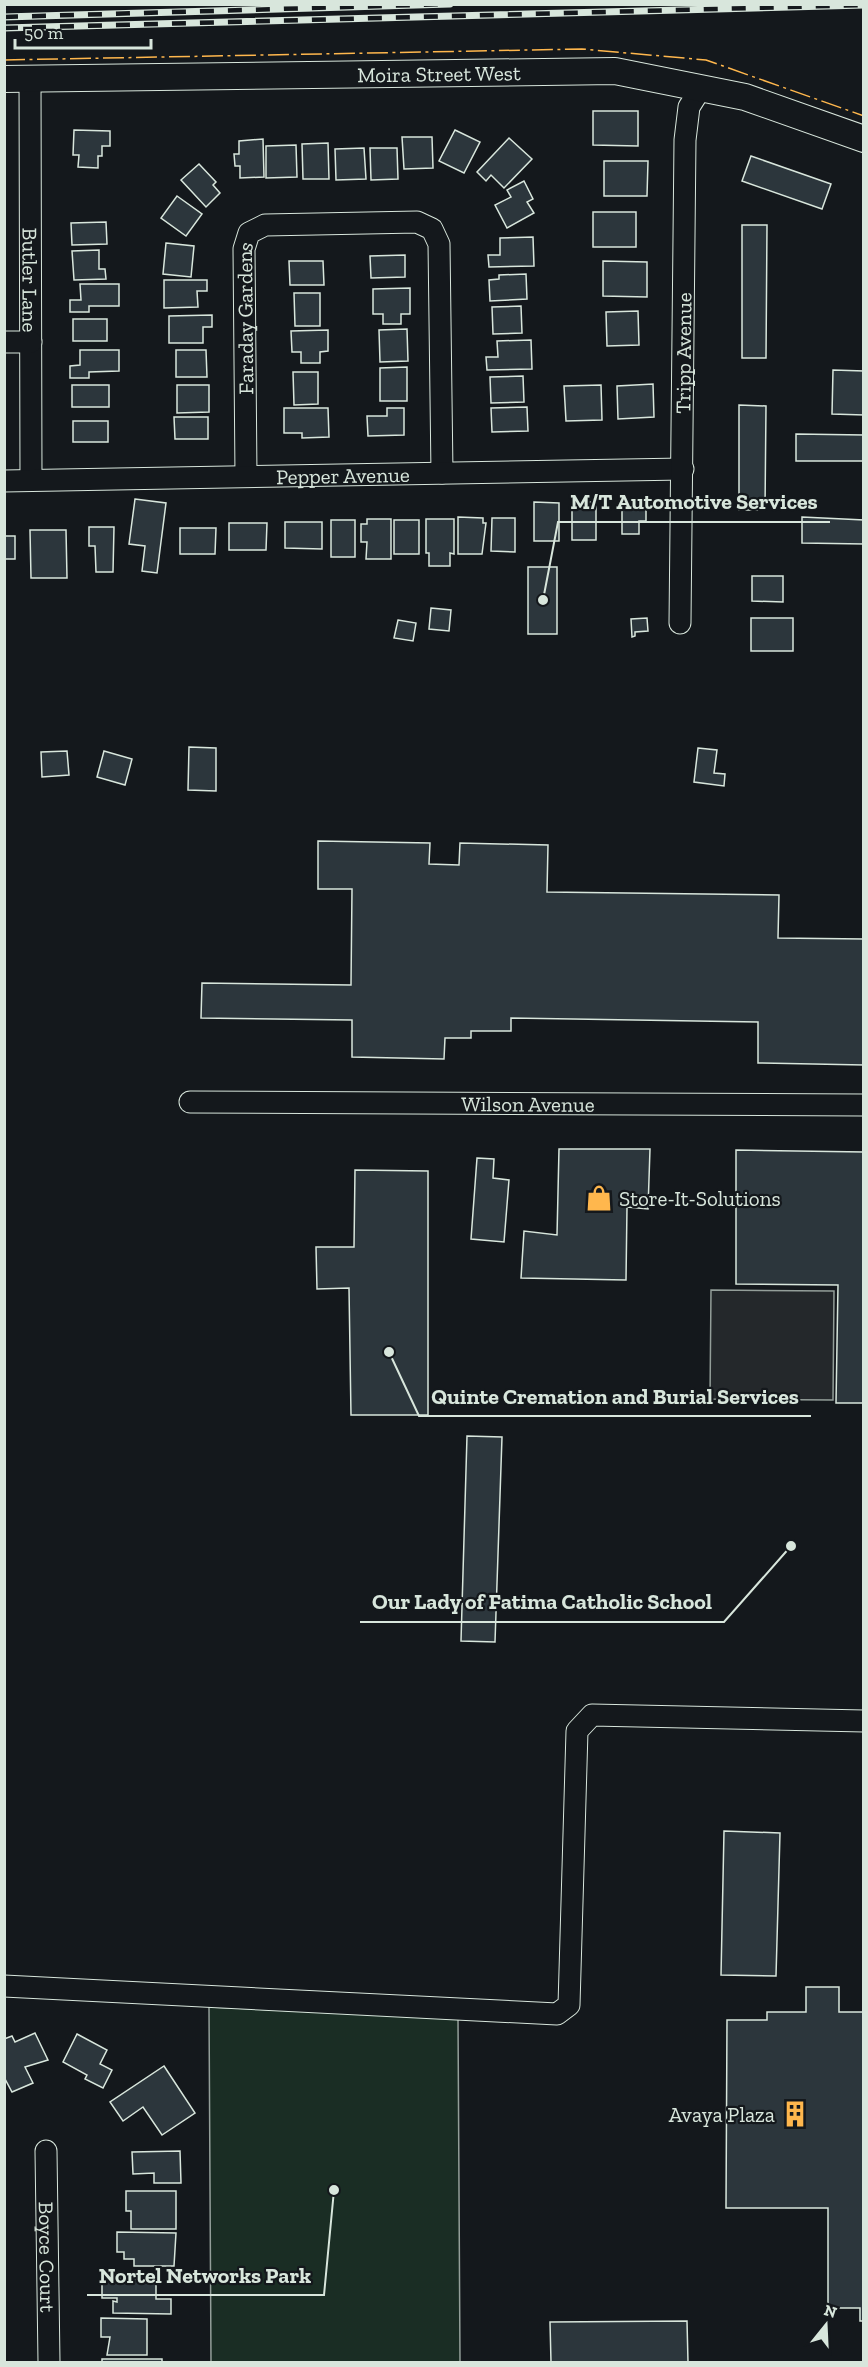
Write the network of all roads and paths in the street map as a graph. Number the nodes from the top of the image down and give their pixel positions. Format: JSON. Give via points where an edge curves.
{"nodes":[{"id":1,"x":30,"y":79,"type":"junction"},
{"id":2,"x":4,"y":80,"type":"edge"},
{"id":3,"x":700,"y":88,"type":"junction"},
{"id":4,"x":864,"y":139,"type":"edge"},
{"id":5,"x":4,"y":342,"type":"edge"},
{"id":6,"x":31,"y":342,"type":"junction"},
{"id":7,"x":683,"y":469,"type":"junction"},
{"id":8,"x":442,"y":473,"type":"junction"},
{"id":9,"x":246,"y":476,"type":"junction"},
{"id":10,"x":31,"y":480,"type":"junction"},
{"id":11,"x":4,"y":481,"type":"edge"},
{"id":12,"x":680,"y":623,"type":"dead end"},
{"id":13,"x":190,"y":1102,"type":"dead end"},
{"id":14,"x":864,"y":1106,"type":"edge"},
{"id":15,"x":864,"y":1721,"type":"edge"},
{"id":16,"x":4,"y":1986,"type":"edge"},
{"id":17,"x":46,"y":2151,"type":"dead end"},
{"id":18,"x":49,"y":2362,"type":"edge"}],
"edges":[{"from":1,"to":2,"type":"main road","name":"Moira Street West"},
{"from":1,"to":3,"type":"main road","name":"Moira Street West","via":[[615,71]]},
{"from":1,"to":6,"type":"street","name":"Butler Lane"},
{"from":3,"to":4,"type":"main road","name":"Moira Street West","via":[[745,97]]},
{"from":3,"to":7,"type":"street","name":"Tripp Avenue","via":[[689,107],[685,140]]},
{"from":5,"to":6,"type":"street"},
{"from":6,"to":10,"type":"street","name":"Butler Lane"},
{"from":7,"to":8,"type":"street","name":"Pepper Avenue"},
{"from":7,"to":12,"type":"street","name":"Tripp Avenue"},
{"from":8,"to":9,"type":"street","name":"Pepper Avenue"},
{"from":8,"to":9,"type":"street","name":"Faraday Gardens","via":[[439,244],[432,229],[417,222],[265,225],[249,232],[244,249]]},
{"from":9,"to":10,"type":"street","name":"Pepper Avenue"},
{"from":10,"to":11,"type":"street","name":"Pepper Avenue"},
{"from":13,"to":14,"type":"street","name":"Wilson Avenue"},
{"from":15,"to":16,"type":"street","via":[[592,1715],[577,1731],[569,2005],[556,2014]]},
{"from":17,"to":18,"type":"street","name":"Boyce Court"}]}
